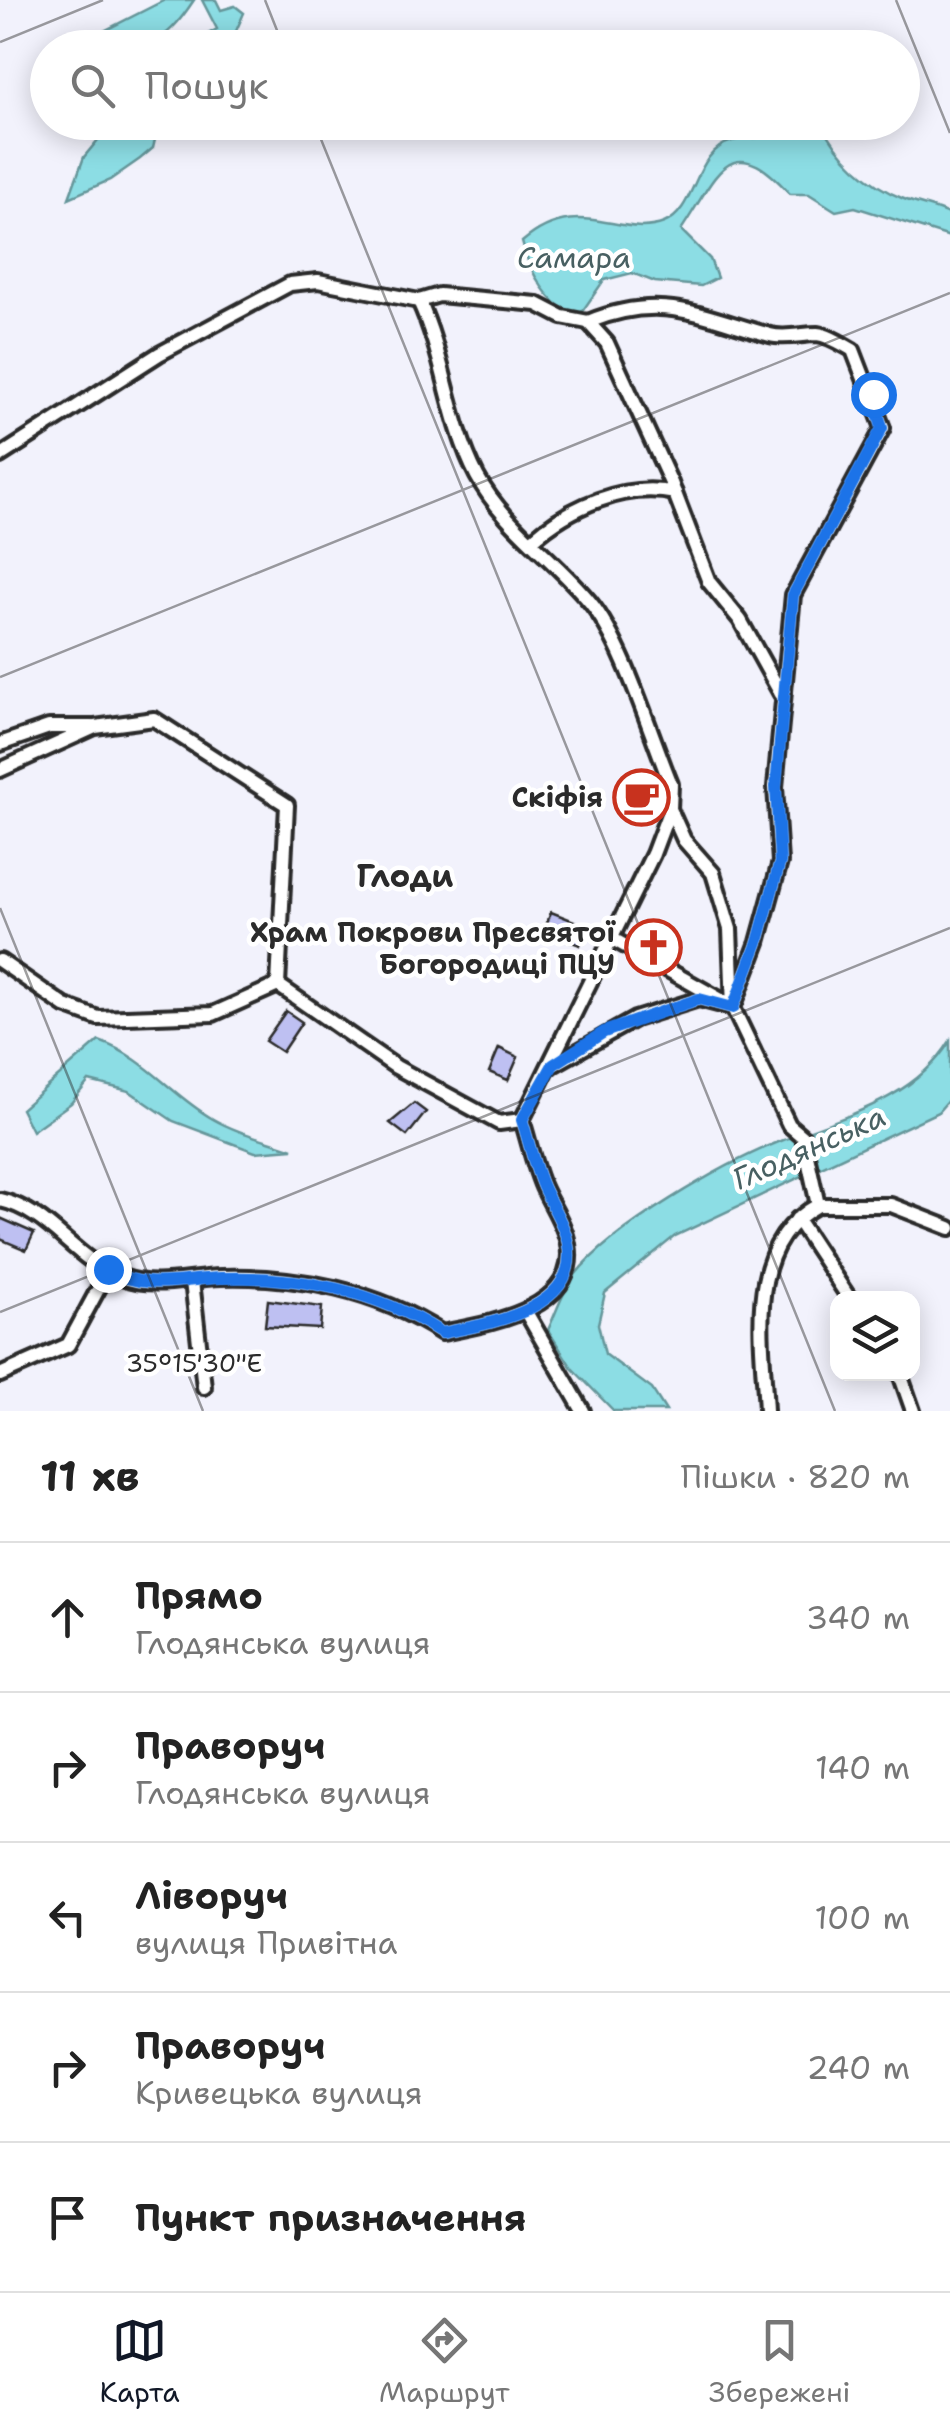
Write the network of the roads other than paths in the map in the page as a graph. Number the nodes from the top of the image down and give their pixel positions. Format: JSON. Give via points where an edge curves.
{"nodes":[{"id":1,"x":419,"y":301,"type":"junction"},
{"id":2,"x":588,"y":322,"type":"junction"},
{"id":3,"x":0,"y":456,"type":"edge"},
{"id":4,"x":675,"y":493,"type":"junction"},
{"id":5,"x":532,"y":540,"type":"junction"},
{"id":6,"x":782,"y":695,"type":"junction"},
{"id":7,"x":95,"y":727,"type":"junction"},
{"id":8,"x":0,"y":744,"type":"edge"},
{"id":9,"x":0,"y":770,"type":"edge"},
{"id":10,"x":670,"y":809,"type":"junction"},
{"id":11,"x":611,"y":938,"type":"junction"},
{"id":12,"x":0,"y":961,"type":"edge"},
{"id":13,"x":278,"y":984,"type":"junction"},
{"id":14,"x":733,"y":1008,"type":"junction"},
{"id":15,"x":553,"y":1065,"type":"junction"},
{"id":16,"x":522,"y":1120,"type":"junction"},
{"id":17,"x":0,"y":1200,"type":"edge"},
{"id":18,"x":818,"y":1205,"type":"junction"},
{"id":19,"x":796,"y":1219,"type":"junction"},
{"id":20,"x":949,"y":1231,"type":"edge"},
{"id":21,"x":108,"y":1269,"type":"junction"},
{"id":22,"x":192,"y":1281,"type":"junction"},
{"id":23,"x":844,"y":1291,"type":"edge"},
{"id":24,"x":526,"y":1312,"type":"junction"},
{"id":25,"x":0,"y":1375,"type":"edge"},
{"id":26,"x":902,"y":1381,"type":"edge"},
{"id":27,"x":204,"y":1387,"type":"dead end"},
{"id":28,"x":583,"y":1411,"type":"edge"},
{"id":29,"x":766,"y":1411,"type":"edge"},
{"id":30,"x":913,"y":1411,"type":"edge"}],
"edges":[{"from":1,"to":2,"type":"street","via":[[439,295],[500,299]]},
{"from":1,"to":3,"type":"street","via":[[318,281],[290,284],[159,354]]},
{"from":1,"to":5,"type":"street","via":[[478,479]]},
{"from":2,"to":4,"type":"street","via":[[606,343]]},
{"from":2,"to":6,"type":"street","via":[[620,309],[688,308],[774,336],[822,334],[853,350],[882,428],[793,595]]},
{"from":4,"to":5,"type":"street","via":[[594,501]]},
{"from":4,"to":6,"type":"street","via":[[709,582],[740,620]]},
{"from":5,"to":10,"type":"street","via":[[608,630],[671,784]]},
{"from":6,"to":14,"type":"street","via":[[780,862]]},
{"from":7,"to":8,"type":"street","via":[[49,727]]},
{"from":7,"to":9,"type":"street"},
{"from":7,"to":13,"type":"street","via":[[154,719],[288,805]]},
{"from":10,"to":11,"type":"street"},
{"from":10,"to":14,"type":"street","via":[[684,840],[714,874],[730,929]]},
{"from":11,"to":14,"type":"street"},
{"from":11,"to":15,"type":"street"},
{"from":12,"to":13,"type":"street","via":[[65,1006],[98,1018],[213,1014]]},
{"from":13,"to":16,"type":"street","via":[[396,1066],[498,1123]]},
{"from":14,"to":15,"type":"street","via":[[699,999],[635,1019]]},
{"from":14,"to":18,"type":"street","via":[[789,1125],[803,1137]]},
{"from":15,"to":16,"type":"street"},
{"from":16,"to":24,"type":"street","via":[[568,1242],[569,1262],[552,1294]]},
{"from":17,"to":21,"type":"street","via":[[27,1206]]},
{"from":18,"to":19,"type":"street"},
{"from":18,"to":20,"type":"street","via":[[890,1205]]},
{"from":19,"to":23,"type":"street"},
{"from":19,"to":29,"type":"street","via":[[765,1274]]},
{"from":21,"to":22,"type":"street","via":[[167,1284]]},
{"from":21,"to":25,"type":"street","via":[[68,1346]]},
{"from":22,"to":24,"type":"street","via":[[327,1284],[408,1311],[442,1333]]},
{"from":22,"to":27,"type":"street"},
{"from":24,"to":28,"type":"street"},
{"from":26,"to":30,"type":"street"}]}
